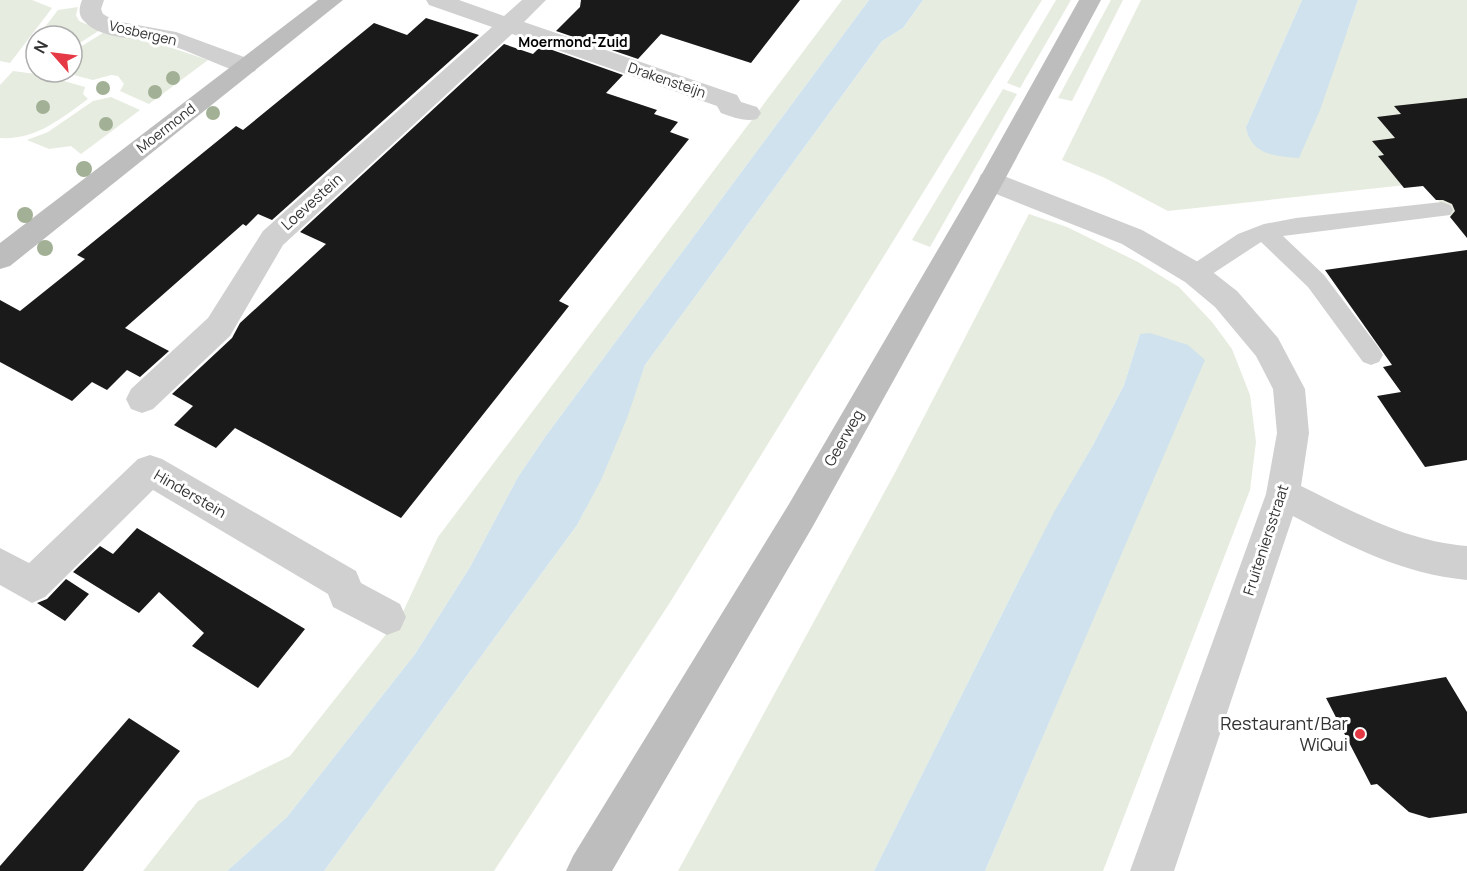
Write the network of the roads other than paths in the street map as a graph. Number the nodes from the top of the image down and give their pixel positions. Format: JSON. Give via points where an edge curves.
{"nodes":[{"id":1,"x":93,"y":0,"type":"edge"},
{"id":2,"x":332,"y":0,"type":"edge"},
{"id":3,"x":437,"y":0,"type":"edge"},
{"id":4,"x":535,"y":0,"type":"edge"},
{"id":5,"x":1090,"y":0,"type":"edge"},
{"id":6,"x":507,"y":25,"type":"junction"},
{"id":7,"x":246,"y":66,"type":"junction"},
{"id":8,"x":738,"y":107,"type":"dead end"},
{"id":9,"x":991,"y":181,"type":"junction"},
{"id":10,"x":1442,"y":210,"type":"dead end"},
{"id":11,"x":1264,"y":232,"type":"junction"},
{"id":12,"x":0,"y":258,"type":"edge"},
{"id":13,"x":1195,"y":274,"type":"junction"},
{"id":14,"x":1371,"y":355,"type":"dead end"},
{"id":15,"x":142,"y":399,"type":"dead end"},
{"id":16,"x":1283,"y":494,"type":"junction"},
{"id":17,"x":1467,"y":563,"type":"edge"},
{"id":18,"x":0,"y":565,"type":"edge"},
{"id":19,"x":387,"y":617,"type":"dead end"},
{"id":20,"x":588,"y":871,"type":"edge"},
{"id":21,"x":1152,"y":871,"type":"edge"}],
"edges":[{"from":1,"to":7,"type":"street","name":"Vosbergen","via":[[93,18],[109,27],[168,37]]},
{"from":2,"to":7,"type":"main road","name":"Moermond"},
{"from":3,"to":6,"type":"street","name":"Drakensteijn"},
{"from":4,"to":6,"type":"street","name":"Loevestein"},
{"from":5,"to":9,"type":"main road","name":"Geerweg"},
{"from":6,"to":8,"type":"street","name":"Drakensteijn"},
{"from":6,"to":15,"type":"street","name":"Loevestein","via":[[273,238],[219,327]]},
{"from":7,"to":12,"type":"main road","name":"Moermond"},
{"from":9,"to":13,"type":"street","name":"Fruiteniersstraat","via":[[1132,237]]},
{"from":9,"to":20,"type":"main road","name":"Geerweg","via":[[801,515]]},
{"from":10,"to":11,"type":"lane"},
{"from":11,"to":13,"type":"lane"},
{"from":11,"to":14,"type":"lane","via":[[1316,282]]},
{"from":13,"to":16,"type":"street","name":"Fruiteniersstraat","via":[[1226,299],[1267,347],[1289,389],[1293,433]]},
{"from":16,"to":17,"type":"street","via":[[1389,546]]},
{"from":16,"to":21,"type":"street","name":"Fruiteniersstraat"},
{"from":18,"to":19,"type":"street","name":"Hinderstein","via":[[32,585],[150,470],[343,583],[346,594]]}]}
